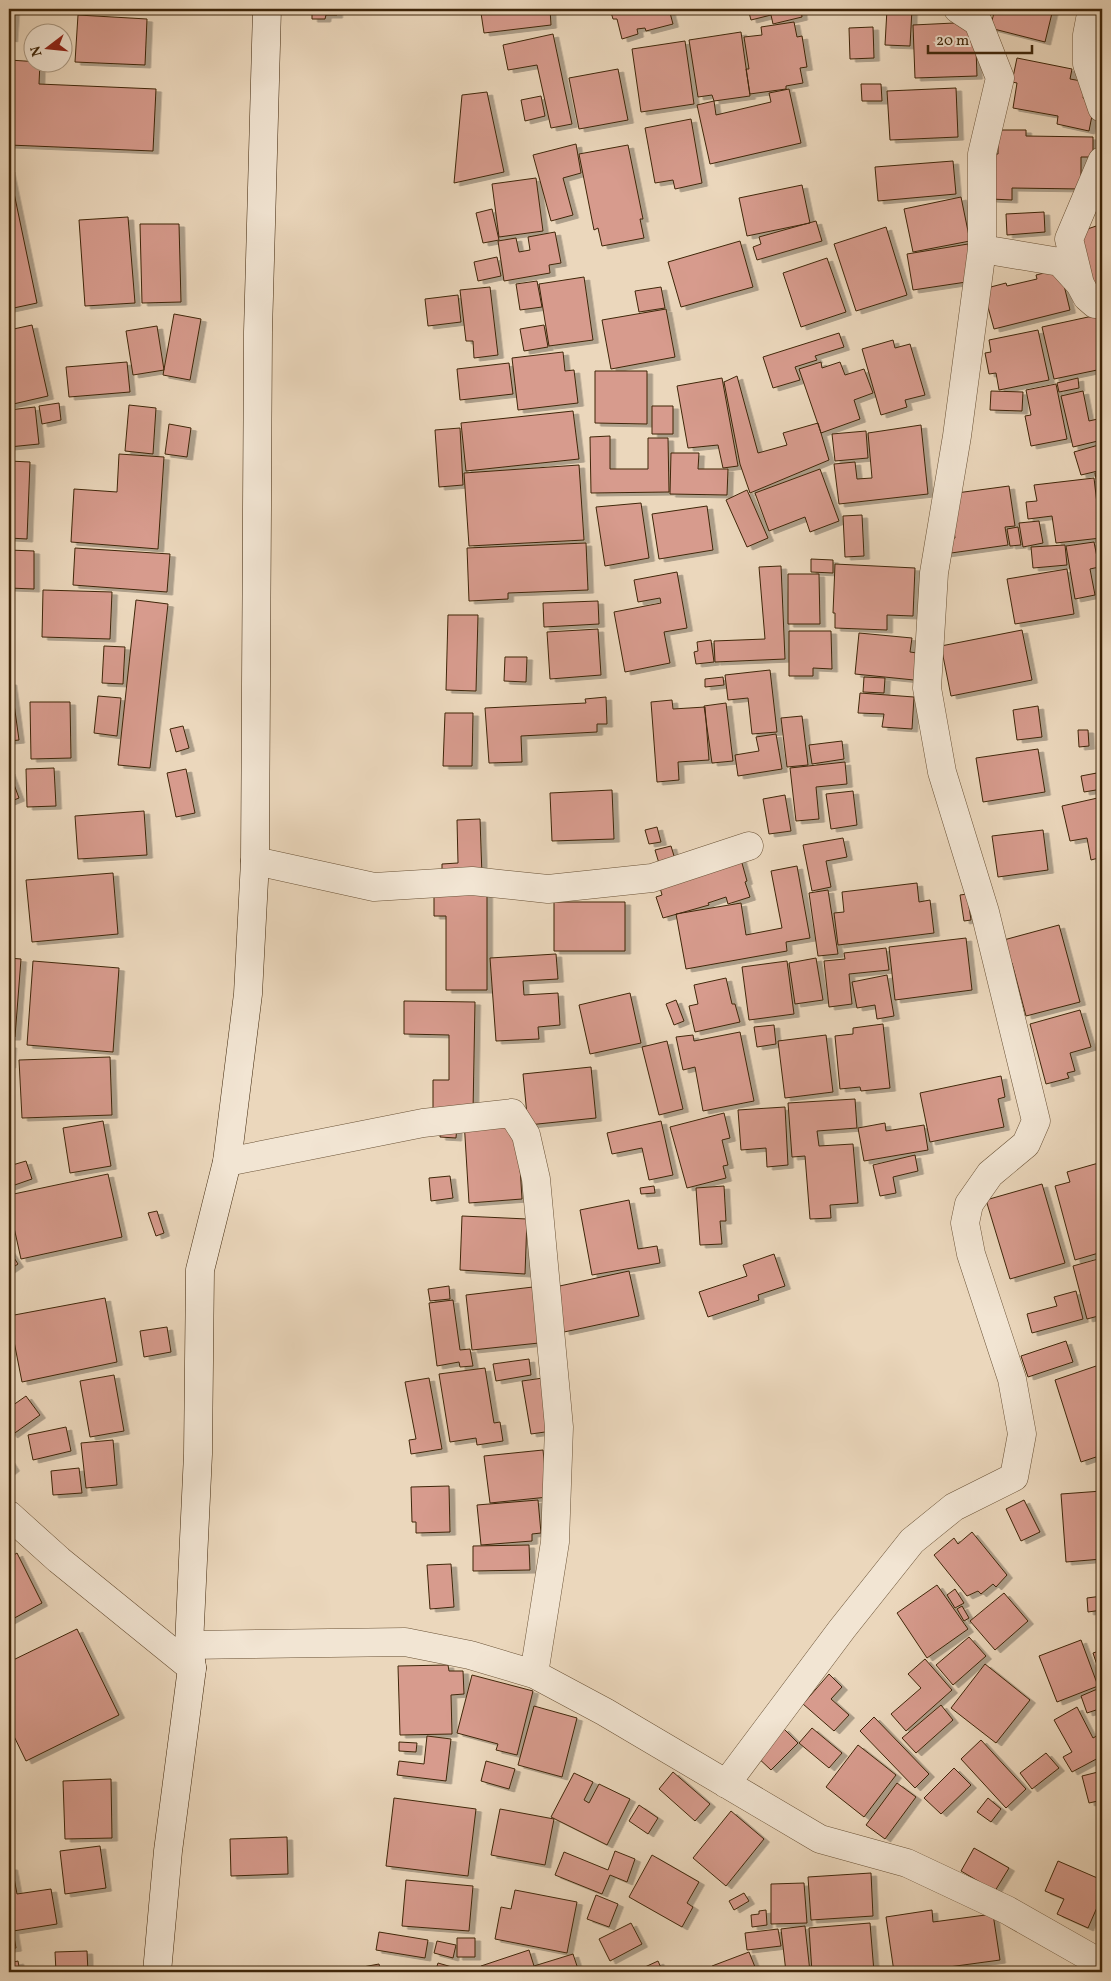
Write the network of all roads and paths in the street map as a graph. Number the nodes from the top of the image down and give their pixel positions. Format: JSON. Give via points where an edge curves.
{"nodes":[{"id":1,"x":266,"y":9,"type":"edge"},
{"id":2,"x":958,"y":9,"type":"edge"},
{"id":3,"x":1092,"y":9,"type":"edge"},
{"id":4,"x":1102,"y":108,"type":"edge"},
{"id":5,"x":1102,"y":161,"type":"edge"},
{"id":6,"x":982,"y":249,"type":"junction"},
{"id":7,"x":1080,"y":284,"type":"junction"},
{"id":8,"x":1102,"y":304,"type":"edge"},
{"id":9,"x":749,"y":846,"type":"dead end"},
{"id":10,"x":255,"y":861,"type":"junction"},
{"id":11,"x":227,"y":1162,"type":"junction"},
{"id":12,"x":9,"y":1515,"type":"edge"},
{"id":13,"x":190,"y":1656,"type":"junction"},
{"id":14,"x":534,"y":1674,"type":"junction"},
{"id":15,"x":726,"y":1784,"type":"junction"},
{"id":16,"x":1102,"y":1964,"type":"edge"},
{"id":17,"x":157,"y":1972,"type":"edge"}],
"edges":[{"from":1,"to":10,"type":"street","via":[[258,332]]},
{"from":2,"to":6,"type":"street","via":[[978,22],[1000,78],[982,154]]},
{"from":3,"to":4,"type":"street","via":[[1087,35],[1087,64]]},
{"from":5,"to":7,"type":"street","via":[[1070,239]]},
{"from":6,"to":7,"type":"street","via":[[1060,262]]},
{"from":6,"to":15,"type":"street","via":[[957,436],[934,573],[927,688],[942,772],[985,912],[1036,1121],[1026,1144],[990,1174],[969,1204],[966,1223],[971,1254],[1012,1379],[1022,1434],[1014,1477],[954,1507],[912,1541]]},
{"from":7,"to":8,"type":"street","via":[[1087,297],[1095,304]]},
{"from":9,"to":10,"type":"street","via":[[652,878],[548,889],[472,881],[374,887]]},
{"from":10,"to":11,"type":"street","via":[[248,994]]},
{"from":11,"to":13,"type":"street","via":[[200,1270],[198,1454]]},
{"from":11,"to":14,"type":"street","via":[[423,1123],[498,1114],[512,1113],[522,1127],[536,1179],[559,1427],[555,1542]]},
{"from":12,"to":13,"type":"street","via":[[59,1560]]},
{"from":13,"to":14,"type":"street","via":[[405,1642],[470,1655]]},
{"from":13,"to":17,"type":"street"},
{"from":14,"to":15,"type":"street"},
{"from":15,"to":16,"type":"street","via":[[820,1839],[907,1863],[1007,1910]]}]}
